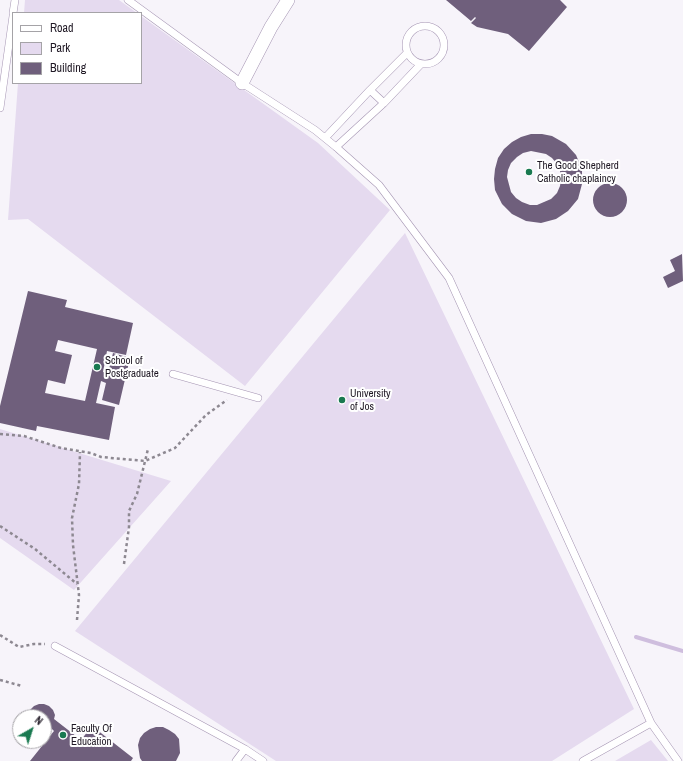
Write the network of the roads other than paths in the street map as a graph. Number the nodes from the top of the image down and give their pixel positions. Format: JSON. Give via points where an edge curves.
{"nodes":[{"id":1,"x":15,"y":0,"type":"edge"},
{"id":2,"x":128,"y":0,"type":"edge"},
{"id":3,"x":288,"y":0,"type":"edge"},
{"id":4,"x":13,"y":12,"type":"edge"},
{"id":5,"x":12,"y":21,"type":"edge"},
{"id":6,"x":407,"y":53,"type":"junction"},
{"id":7,"x":421,"y":64,"type":"junction"},
{"id":8,"x":242,"y":83,"type":"junction"},
{"id":9,"x":370,"y":90,"type":"junction"},
{"id":10,"x":384,"y":103,"type":"junction"},
{"id":11,"x":0,"y":108,"type":"edge"},
{"id":12,"x":326,"y":138,"type":"junction"},
{"id":13,"x":336,"y":147,"type":"junction"},
{"id":14,"x":173,"y":374,"type":"dead end"},
{"id":15,"x":258,"y":398,"type":"dead end"},
{"id":16,"x":55,"y":646,"type":"road end"},
{"id":17,"x":651,"y":723,"type":"junction"},
{"id":18,"x":245,"y":749,"type":"junction"},
{"id":19,"x":236,"y":761,"type":"edge"},
{"id":20,"x":263,"y":761,"type":"edge"},
{"id":21,"x":583,"y":761,"type":"edge"},
{"id":22,"x":678,"y":761,"type":"edge"}],
"edges":[{"from":1,"to":4,"type":"lane"},
{"from":2,"to":8,"type":"lane"},
{"from":3,"to":8,"type":"street"},
{"from":5,"to":11,"type":"lane"},
{"from":6,"to":7,"type":"lane"},
{"from":6,"to":7,"type":"lane","via":[[405,42],[415,27],[427,25],[438,30],[444,41],[442,54],[433,62]]},
{"from":6,"to":9,"type":"lane"},
{"from":7,"to":10,"type":"lane"},
{"from":8,"to":12,"type":"lane"},
{"from":9,"to":10,"type":"lane"},
{"from":9,"to":12,"type":"lane"},
{"from":10,"to":13,"type":"lane"},
{"from":12,"to":13,"type":"lane"},
{"from":13,"to":17,"type":"lane","via":[[379,185],[449,278]]},
{"from":14,"to":15,"type":"lane"},
{"from":16,"to":18,"type":"lane"},
{"from":17,"to":21,"type":"lane"},
{"from":17,"to":22,"type":"lane"},
{"from":18,"to":19,"type":"lane"},
{"from":18,"to":20,"type":"lane"}]}
